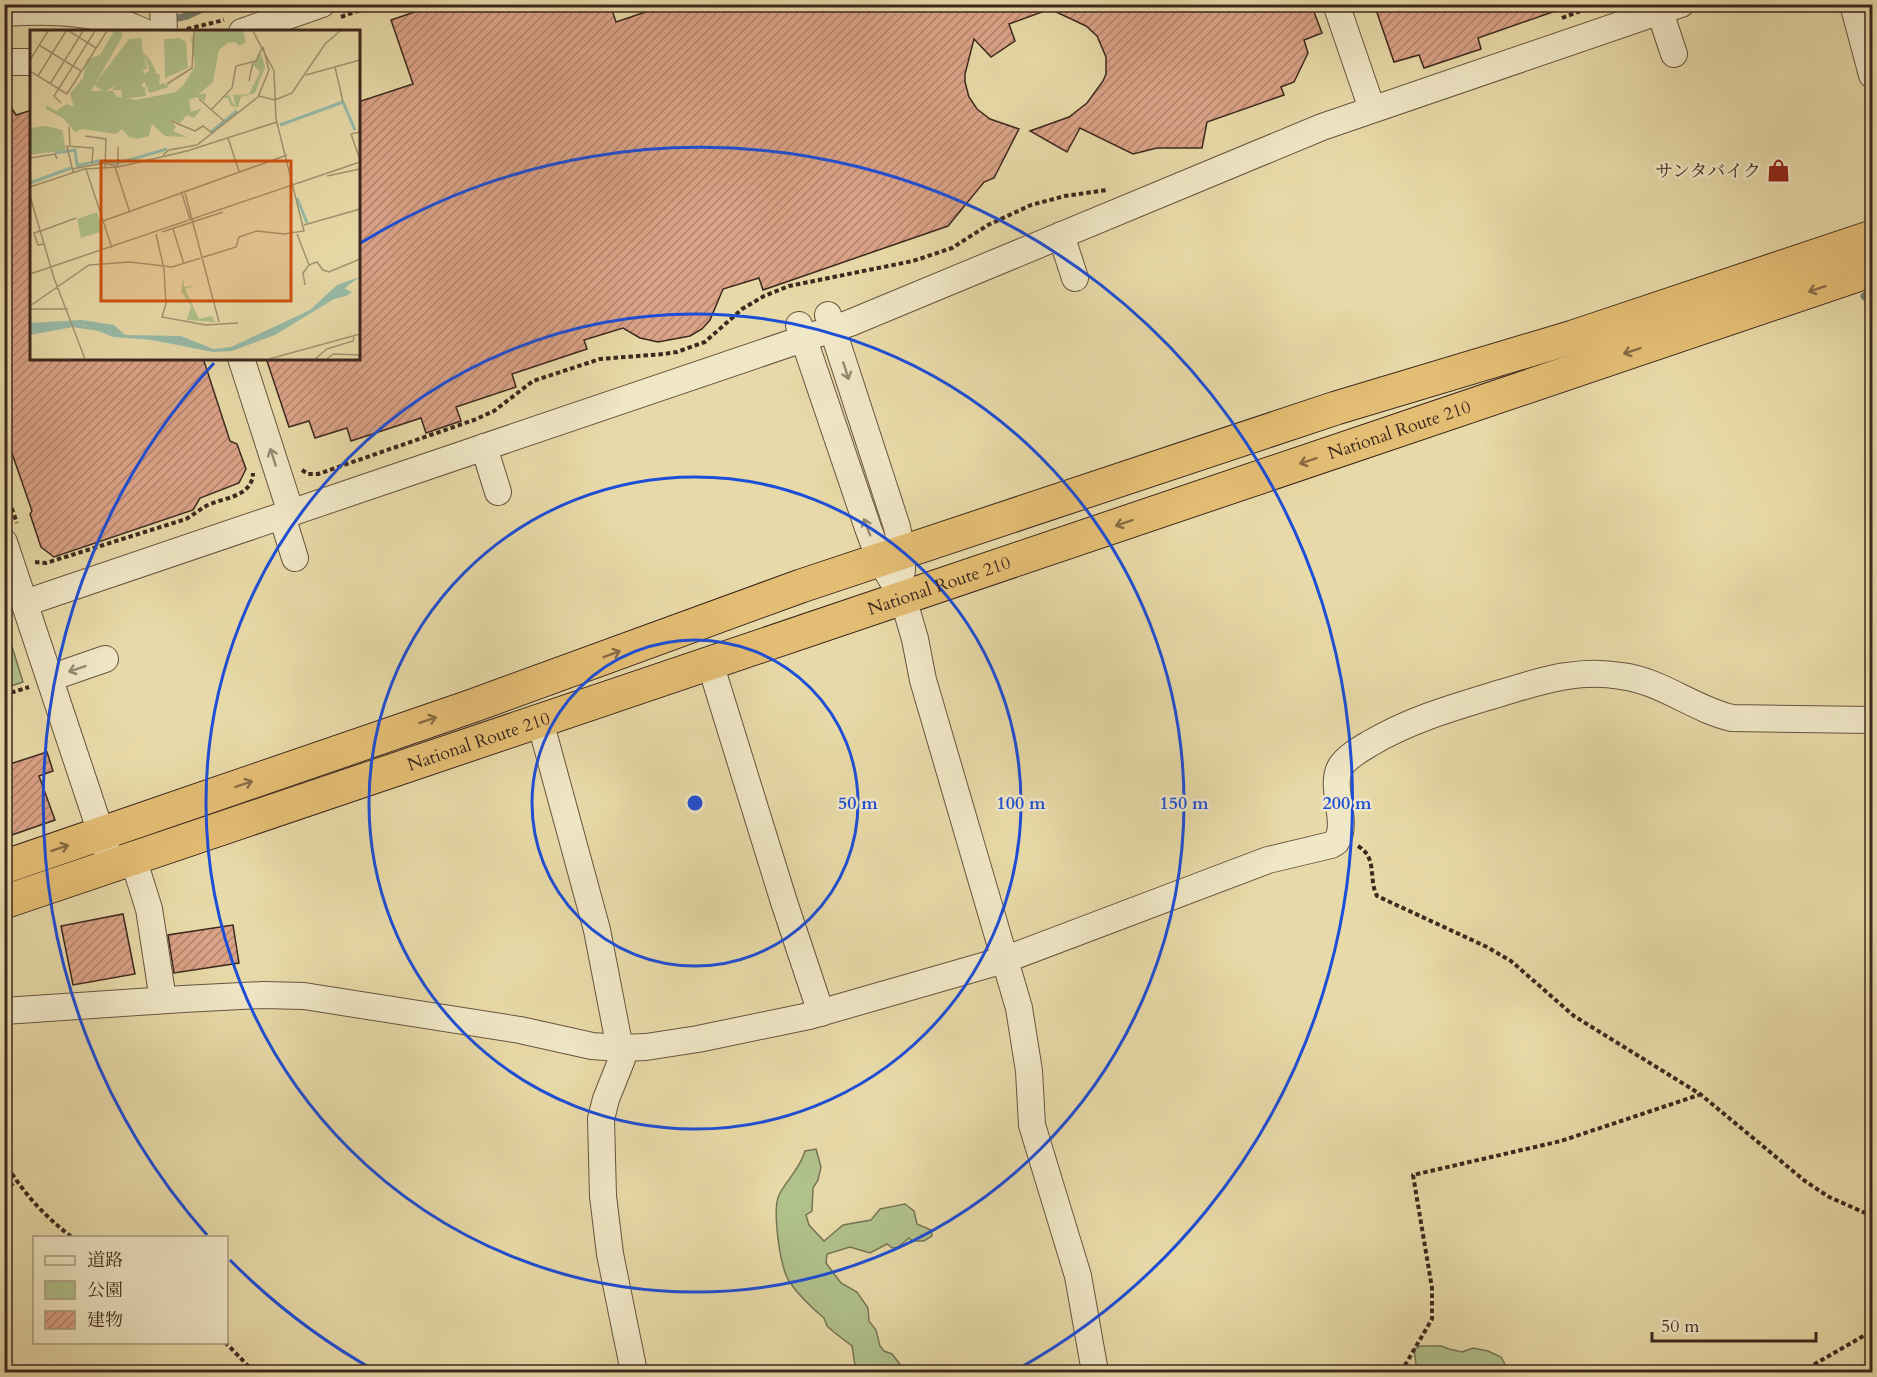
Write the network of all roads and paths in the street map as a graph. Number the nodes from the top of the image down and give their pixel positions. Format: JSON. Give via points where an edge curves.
{"nodes":[{"id":1,"x":322,"y":4,"type":"edge"},
{"id":2,"x":1336,"y":4,"type":"edge"},
{"id":3,"x":1599,"y":4,"type":"edge"},
{"id":4,"x":1852,"y":4,"type":"edge"},
{"id":5,"x":1661,"y":7,"type":"edge"},
{"id":6,"x":288,"y":10,"type":"edge"},
{"id":7,"x":4,"y":13,"type":"edge"},
{"id":8,"x":41,"y":16,"type":"edge"},
{"id":9,"x":159,"y":21,"type":"edge"},
{"id":10,"x":1554,"y":21,"type":"dead end"},
{"id":11,"x":246,"y":30,"type":"edge"},
{"id":12,"x":1674,"y":54,"type":"dead end"},
{"id":13,"x":4,"y":62,"type":"edge"},
{"id":14,"x":30,"y":62,"type":"edge"},
{"id":15,"x":1872,"y":75,"type":"edge"},
{"id":16,"x":1370,"y":104,"type":"junction"},
{"id":17,"x":1115,"y":188,"type":"dead end"},
{"id":18,"x":1061,"y":236,"type":"junction"},
{"id":19,"x":1872,"y":237,"type":"edge"},
{"id":20,"x":1872,"y":270,"type":"edge"},
{"id":21,"x":1075,"y":278,"type":"dead end"},
{"id":22,"x":830,"y":322,"type":"junction"},
{"id":23,"x":801,"y":332,"type":"junction"},
{"id":24,"x":242,"y":360,"type":"edge"},
{"id":25,"x":484,"y":447,"type":"junction"},
{"id":26,"x":297,"y":464,"type":"dead end"},
{"id":27,"x":4,"y":487,"type":"edge"},
{"id":28,"x":498,"y":492,"type":"dead end"},
{"id":29,"x":240,"y":494,"type":"dead end"},
{"id":30,"x":286,"y":508,"type":"junction"},
{"id":31,"x":11,"y":534,"type":"edge"},
{"id":32,"x":891,"y":556,"type":"junction"},
{"id":33,"x":30,"y":558,"type":"dead end"},
{"id":34,"x":295,"y":558,"type":"dead end"},
{"id":35,"x":22,"y":595,"type":"junction"},
{"id":36,"x":903,"y":598,"type":"junction"},
{"id":37,"x":105,"y":659,"type":"dead end"},
{"id":38,"x":710,"y":663,"type":"junction"},
{"id":39,"x":41,"y":682,"type":"junction"},
{"id":40,"x":4,"y":695,"type":"edge"},
{"id":41,"x":1872,"y":720,"type":"edge"},
{"id":42,"x":540,"y":721,"type":"junction"},
{"id":43,"x":101,"y":833,"type":"junction"},
{"id":44,"x":1336,"y":842,"type":"junction"},
{"id":45,"x":122,"y":862,"type":"junction"},
{"id":46,"x":4,"y":867,"type":"edge"},
{"id":47,"x":4,"y":902,"type":"edge"},
{"id":48,"x":1004,"y":960,"type":"junction"},
{"id":49,"x":163,"y":1000,"type":"junction"},
{"id":50,"x":4,"y":1011,"type":"edge"},
{"id":51,"x":821,"y":1013,"type":"junction"},
{"id":52,"x":620,"y":1048,"type":"junction"},
{"id":53,"x":1700,"y":1094,"type":"junction"},
{"id":54,"x":4,"y":1161,"type":"edge"},
{"id":55,"x":16,"y":1181,"type":"junction"},
{"id":56,"x":4,"y":1191,"type":"edge"},
{"id":57,"x":1872,"y":1216,"type":"edge"},
{"id":58,"x":71,"y":1236,"type":"edge"},
{"id":59,"x":1872,"y":1331,"type":"edge"},
{"id":60,"x":227,"y":1344,"type":"edge"},
{"id":61,"x":1872,"y":1360,"type":"edge"},
{"id":62,"x":254,"y":1372,"type":"edge"},
{"id":63,"x":634,"y":1372,"type":"edge"},
{"id":64,"x":1095,"y":1372,"type":"edge"},
{"id":65,"x":1401,"y":1372,"type":"edge"},
{"id":66,"x":1801,"y":1372,"type":"edge"},
{"id":67,"x":1853,"y":1372,"type":"edge"}],
"edges":[{"from":1,"to":6,"type":"street"},
{"from":2,"to":16,"type":"street"},
{"from":3,"to":10,"type":"path"},
{"from":4,"to":15,"type":"street"},
{"from":5,"to":12,"type":"street"},
{"from":5,"to":16,"type":"street"},
{"from":6,"to":11,"type":"street"},
{"from":7,"to":8,"type":"street"},
{"from":8,"to":9,"type":"street","via":[[77,14],[131,25]]},
{"from":13,"to":14,"type":"street"},
{"from":16,"to":18,"type":"street"},
{"from":16,"to":22,"type":"street","via":[[1290,126],[888,294]]},
{"from":17,"to":26,"type":"path","via":[[1031,205],[952,248],[913,261],[789,286],[742,309],[705,342],[664,354],[600,359],[533,381],[494,411],[407,444],[314,475]]},
{"from":18,"to":21,"type":"street"},
{"from":18,"to":22,"type":"street","via":[[877,312]]},
{"from":19,"to":32,"type":"highway","name":"National Route 210","via":[[1563,340],[1336,408]]},
{"from":20,"to":36,"type":"highway","name":"National Route 210","one_way":true},
{"from":22,"to":23,"type":"street"},
{"from":22,"to":32,"type":"street","one_way":true,"via":[[897,527]]},
{"from":23,"to":25,"type":"street"},
{"from":23,"to":30,"type":"street"},
{"from":32,"to":23,"type":"street","one_way":true,"via":[[862,513]]},
{"from":30,"to":24,"type":"street","one_way":true},
{"from":25,"to":28,"type":"street"},
{"from":25,"to":30,"type":"street"},
{"from":27,"to":31,"type":"path"},
{"from":29,"to":33,"type":"path","via":[[206,506],[186,519],[56,560],[41,564]]},
{"from":30,"to":34,"type":"street"},
{"from":30,"to":35,"type":"street"},
{"from":31,"to":35,"type":"street"},
{"from":32,"to":36,"type":"street"},
{"from":43,"to":32,"type":"highway","name":"National Route 210","one_way":true},
{"from":35,"to":39,"type":"street"},
{"from":36,"to":38,"type":"highway","name":"National Route 210"},
{"from":36,"to":48,"type":"street"},
{"from":37,"to":39,"type":"street","one_way":true},
{"from":38,"to":42,"type":"highway","name":"National Route 210"},
{"from":38,"to":51,"type":"street"},
{"from":39,"to":40,"type":"path"},
{"from":39,"to":43,"type":"street"},
{"from":41,"to":44,"type":"street","via":[[1732,718],[1634,678],[1609,674],[1564,676],[1426,715],[1359,750],[1338,773],[1340,832]]},
{"from":42,"to":45,"type":"highway","name":"National Route 210"},
{"from":42,"to":52,"type":"street","via":[[597,930]]},
{"from":43,"to":45,"type":"street"},
{"from":46,"to":43,"type":"highway","name":"National Route 210","one_way":true},
{"from":44,"to":48,"type":"street","via":[[1268,860]]},
{"from":44,"to":53,"type":"path","via":[[1358,846],[1366,852],[1377,896],[1500,954],[1574,1016]]},
{"from":45,"to":47,"type":"highway","name":"National Route 210"},
{"from":45,"to":49,"type":"street","via":[[149,909]]},
{"from":48,"to":51,"type":"street"},
{"from":48,"to":64,"type":"street","via":[[1027,1055],[1032,1125],[1078,1276]]},
{"from":49,"to":50,"type":"street"},
{"from":49,"to":52,"type":"street","via":[[304,996]]},
{"from":51,"to":52,"type":"street","via":[[698,1039]]},
{"from":52,"to":63,"type":"street","via":[[621,1066],[601,1119],[603,1196],[610,1254]]},
{"from":53,"to":57,"type":"path","via":[[1804,1181],[1828,1197]]},
{"from":53,"to":65,"type":"path","via":[[1561,1141],[1413,1175],[1433,1306],[1432,1319]]},
{"from":54,"to":55,"type":"path"},
{"from":55,"to":56,"type":"path"},
{"from":55,"to":58,"type":"path","via":[[42,1213]]},
{"from":59,"to":66,"type":"path"},
{"from":60,"to":62,"type":"path"},
{"from":61,"to":67,"type":"path"}]}
